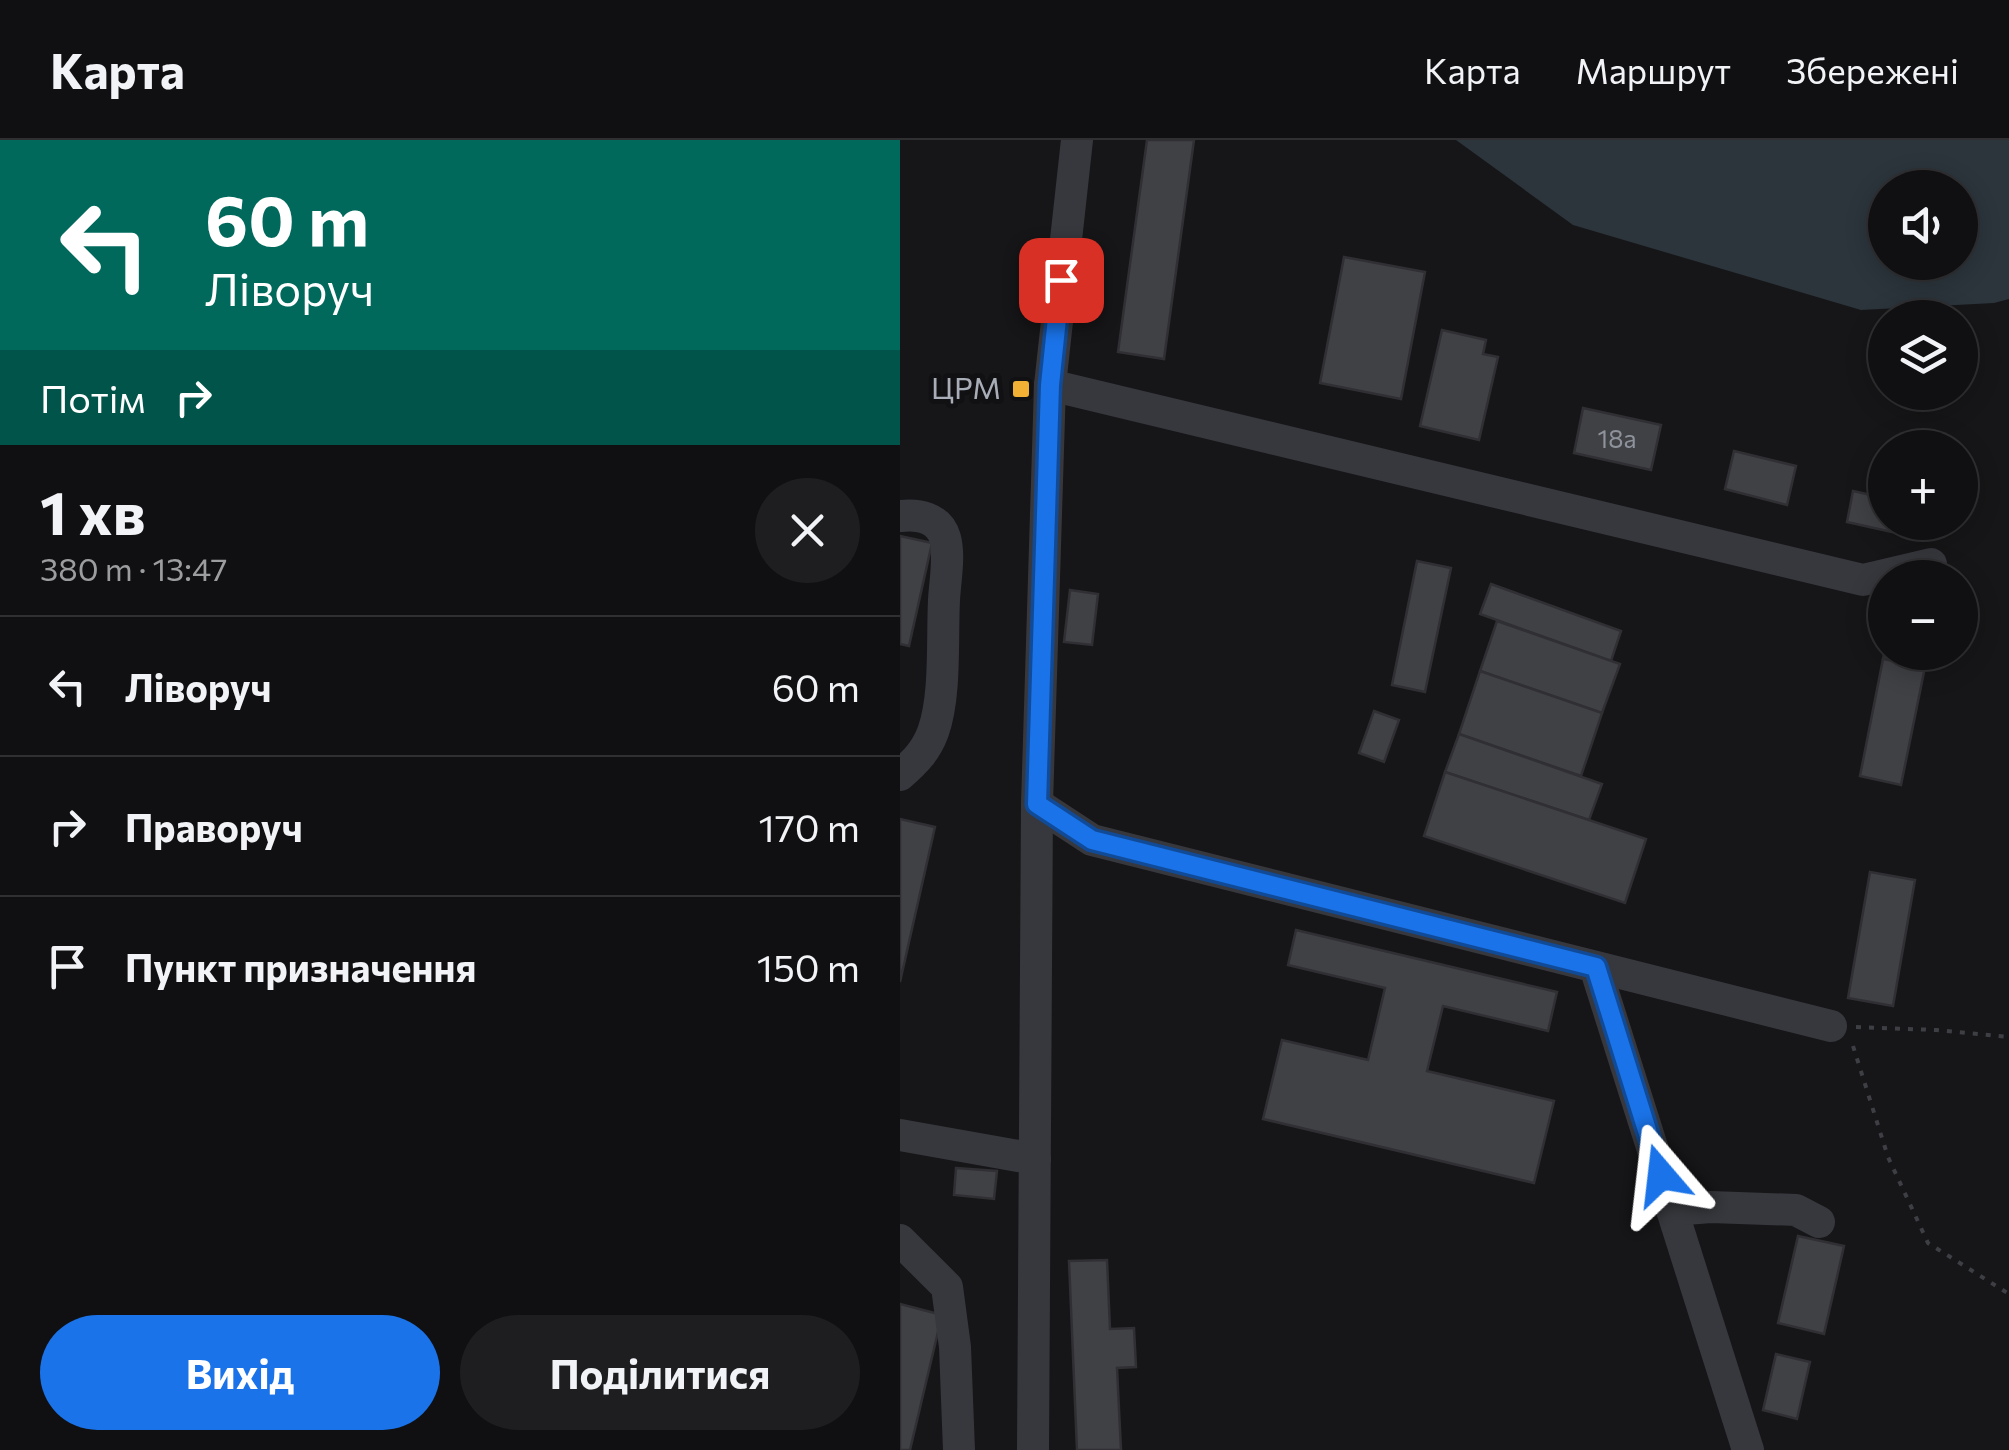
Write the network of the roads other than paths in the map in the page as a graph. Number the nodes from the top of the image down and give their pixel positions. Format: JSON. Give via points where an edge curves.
{"nodes":[{"id":1,"x":1077,"y":140,"type":"edge"},
{"id":2,"x":1050,"y":385,"type":"junction"},
{"id":3,"x":900,"y":516,"type":"edge"},
{"id":4,"x":1868,"y":579,"type":"edge"},
{"id":5,"x":900,"y":775,"type":"edge"},
{"id":6,"x":1037,"y":804,"type":"junction"},
{"id":7,"x":1596,"y":967,"type":"junction"},
{"id":8,"x":1839,"y":1026,"type":"road end"},
{"id":9,"x":900,"y":1135,"type":"edge"},
{"id":10,"x":1035,"y":1159,"type":"junction"},
{"id":11,"x":1672,"y":1210,"type":"junction"},
{"id":12,"x":1819,"y":1222,"type":"dead end"},
{"id":13,"x":900,"y":1240,"type":"edge"},
{"id":14,"x":960,"y":1450,"type":"edge"},
{"id":15,"x":1034,"y":1450,"type":"edge"},
{"id":16,"x":1748,"y":1450,"type":"edge"}],
"edges":[{"from":1,"to":2,"type":"street"},
{"from":2,"to":4,"type":"street"},
{"from":2,"to":6,"type":"street"},
{"from":3,"to":5,"type":"street","via":[[926,517],[939,526],[946,568],[934,731]]},
{"from":6,"to":7,"type":"street","via":[[1092,840]]},
{"from":6,"to":10,"type":"street"},
{"from":7,"to":8,"type":"street"},
{"from":7,"to":11,"type":"street"},
{"from":9,"to":10,"type":"street"},
{"from":10,"to":15,"type":"street"},
{"from":11,"to":12,"type":"street","via":[[1796,1210]]},
{"from":11,"to":16,"type":"street"},
{"from":13,"to":14,"type":"street","via":[[947,1288]]}]}
